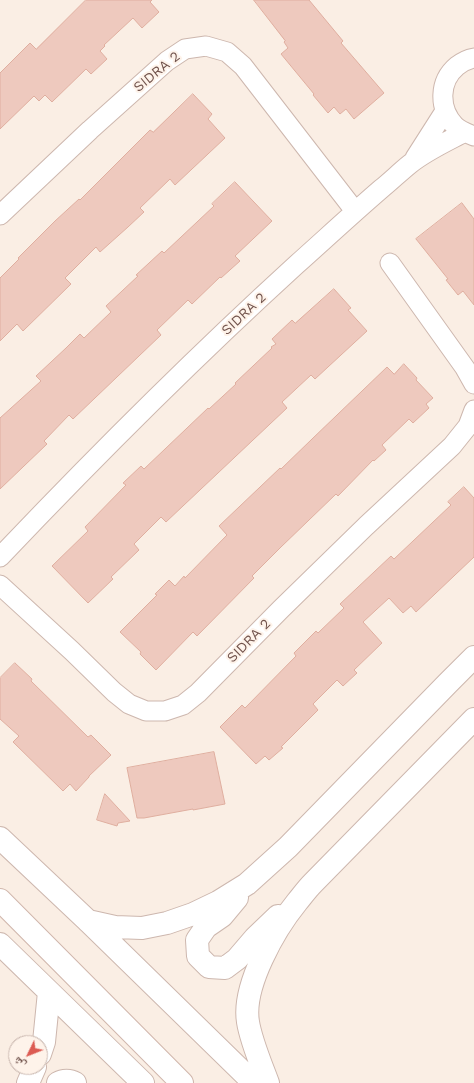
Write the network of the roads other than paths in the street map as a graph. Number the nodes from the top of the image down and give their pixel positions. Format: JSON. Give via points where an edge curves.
{"nodes":[{"id":1,"x":474,"y":58,"type":"edge"},
{"id":2,"x":445,"y":111,"type":"junction"},
{"id":3,"x":469,"y":134,"type":"edge"},
{"id":4,"x":411,"y":164,"type":"junction"},
{"id":5,"x":356,"y":211,"type":"junction"},
{"id":6,"x":0,"y":215,"type":"edge"},
{"id":7,"x":390,"y":263,"type":"dead end"},
{"id":8,"x":474,"y":384,"type":"edge"},
{"id":9,"x":474,"y":410,"type":"edge"},
{"id":10,"x":0,"y":557,"type":"edge"},
{"id":11,"x":0,"y":585,"type":"edge"},
{"id":12,"x":474,"y":657,"type":"edge"},
{"id":13,"x":474,"y":719,"type":"edge"},
{"id":14,"x":0,"y":838,"type":"edge"},
{"id":15,"x":246,"y":884,"type":"junction"},
{"id":16,"x":0,"y":900,"type":"edge"},
{"id":17,"x":296,"y":903,"type":"junction"},
{"id":18,"x":88,"y":922,"type":"junction"},
{"id":19,"x":0,"y":944,"type":"edge"},
{"id":20,"x":49,"y":992,"type":"junction"},
{"id":21,"x":45,"y":1035,"type":"edge"},
{"id":22,"x":58,"y":1083,"type":"edge"},
{"id":23,"x":76,"y":1083,"type":"edge"},
{"id":24,"x":143,"y":1083,"type":"edge"},
{"id":25,"x":182,"y":1083,"type":"edge"},
{"id":26,"x":254,"y":1083,"type":"edge"},
{"id":27,"x":268,"y":1083,"type":"edge"}],
"edges":[{"from":1,"to":2,"type":"street","via":[[461,63],[447,79],[442,100]]},
{"from":2,"to":3,"type":"street","via":[[456,127]]},
{"from":2,"to":4,"type":"street"},
{"from":3,"to":4,"type":"street","via":[[447,142]]},
{"from":4,"to":5,"type":"street","name":"SIDRA 2"},
{"from":5,"to":6,"type":"street","name":"SIDRA 2","via":[[244,66],[227,52],[206,46],[185,49],[167,61]]},
{"from":5,"to":10,"type":"street","name":"SIDRA 2","via":[[198,357],[113,440]]},
{"from":7,"to":8,"type":"street"},
{"from":9,"to":11,"type":"street","name":"SIDRA 2","via":[[468,426],[452,446],[366,526],[183,705],[165,711],[146,711],[129,704]]},
{"from":12,"to":15,"type":"street","via":[[288,847]]},
{"from":13,"to":17,"type":"street"},
{"from":14,"to":18,"type":"street"},
{"from":15,"to":17,"type":"street","via":[[236,901],[206,928],[197,940],[198,956],[209,967],[225,968],[237,959],[274,919]]},
{"from":15,"to":18,"type":"street","via":[[218,902],[167,923],[142,928]]},
{"from":16,"to":25,"type":"street"},
{"from":17,"to":27,"type":"street","via":[[264,956],[254,976],[248,998],[248,1022]]},
{"from":18,"to":26,"type":"street"},
{"from":19,"to":20,"type":"street"},
{"from":20,"to":21,"type":"street"},
{"from":20,"to":24,"type":"street"},
{"from":22,"to":23,"type":"street"}]}
